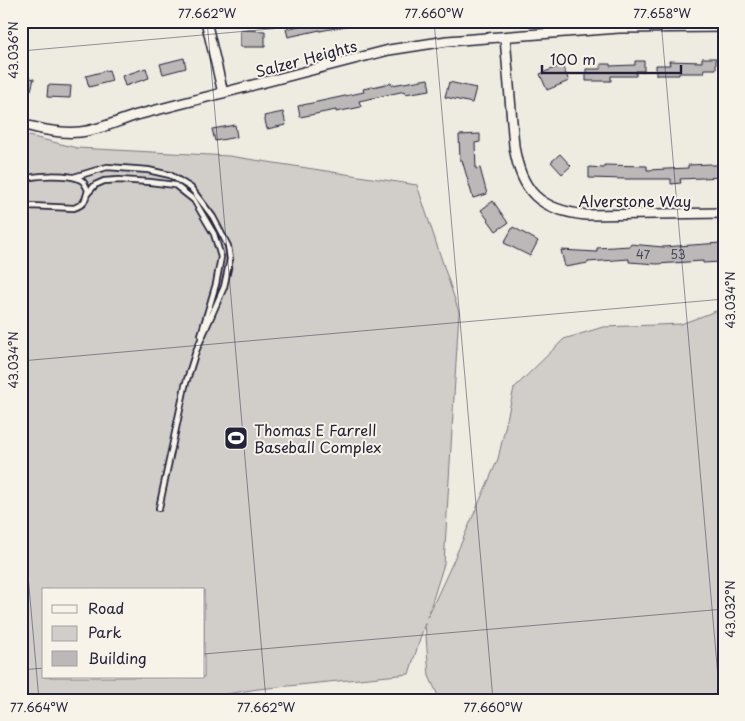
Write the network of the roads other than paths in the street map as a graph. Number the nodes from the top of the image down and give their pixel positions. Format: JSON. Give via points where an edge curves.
{"nodes":[{"id":1,"x":206,"y":21,"type":"edge"},
{"id":2,"x":724,"y":27,"type":"edge"},
{"id":3,"x":504,"y":37,"type":"junction"},
{"id":4,"x":223,"y":94,"type":"junction"},
{"id":5,"x":21,"y":124,"type":"edge"},
{"id":6,"x":74,"y":177,"type":"junction"},
{"id":7,"x":21,"y":181,"type":"edge"},
{"id":8,"x":87,"y":194,"type":"junction"},
{"id":9,"x":21,"y":207,"type":"edge"},
{"id":10,"x":724,"y":213,"type":"edge"},
{"id":11,"x":196,"y":352,"type":"junction"},
{"id":12,"x":160,"y":508,"type":"dead end"}],
"edges":[{"from":1,"to":4,"type":"street"},
{"from":2,"to":3,"type":"street","name":"Salzer Heights","via":[[619,28]]},
{"from":3,"to":4,"type":"street","name":"Salzer Heights","via":[[389,50]]},
{"from":3,"to":10,"type":"street","name":"Alverstone Way","via":[[516,160],[524,182],[538,199],[572,214]]},
{"from":4,"to":5,"type":"street","name":"Salzer Heights","via":[[80,132]]},
{"from":6,"to":7,"type":"lane","via":[[36,176]]},
{"from":6,"to":8,"type":"lane","via":[[83,181]]},
{"from":6,"to":11,"type":"lane","via":[[107,168],[148,170],[170,175],[191,188],[214,217],[228,246],[230,259],[224,287]]},
{"from":8,"to":9,"type":"lane","via":[[85,202],[74,208]]},
{"from":8,"to":11,"type":"lane","via":[[104,181],[143,181],[175,185],[194,200],[214,234],[221,257]]},
{"from":11,"to":12,"type":"lane","via":[[185,386]]}]}
